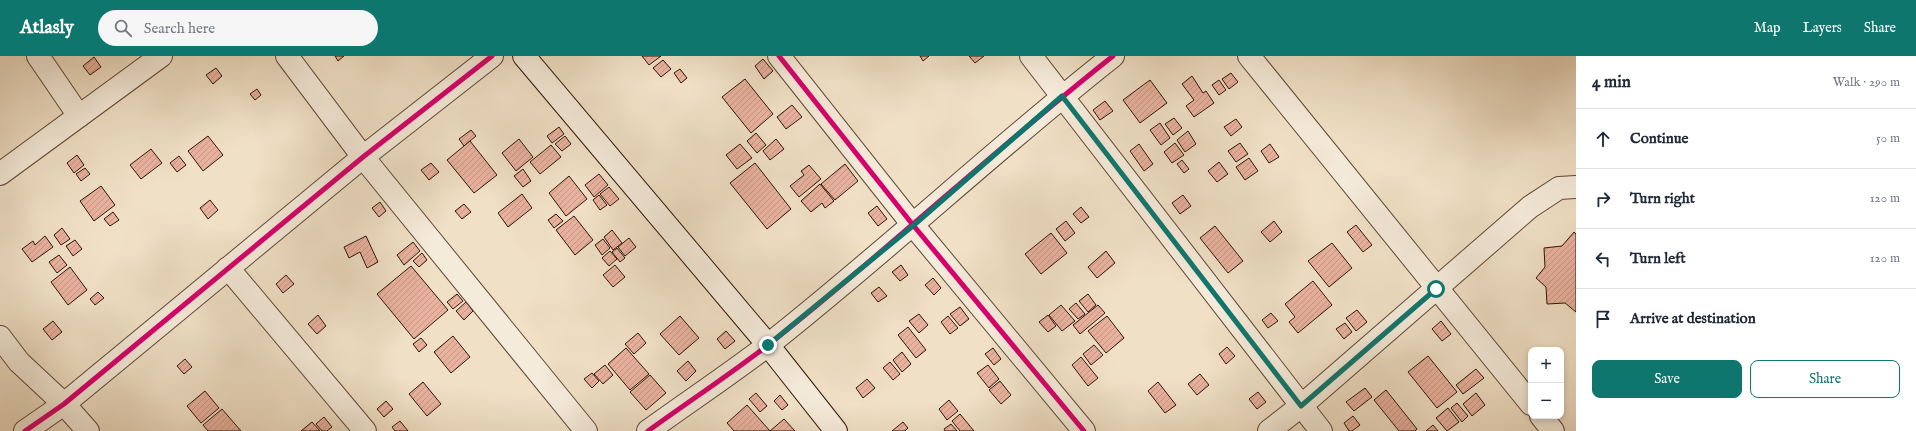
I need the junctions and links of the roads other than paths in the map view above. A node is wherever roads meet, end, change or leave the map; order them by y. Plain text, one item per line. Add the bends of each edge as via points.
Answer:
1 (38, 56) edge
2 (161, 56) edge
3 (287, 56) edge
4 (492, 56) edge
5 (524, 56) edge
6 (779, 56) edge
7 (1031, 56) edge
8 (1113, 56) edge
9 (1249, 56) edge
10 (1062, 96) junction
11 (79, 116) junction
12 (363, 157) junction
13 (0, 174) edge
14 (1576, 187) edge
15 (914, 225) junction
16 (228, 268) junction
17 (1436, 289) junction
18 (0, 338) edge
19 (768, 345) junction
20 (1528, 400) edge
21 (64, 404) junction
22 (1301, 406) junction
23 (1543, 419) edge
24 (25, 431) edge
25 (88, 431) edge
26 (366, 431) edge
27 (586, 431) edge
28 (648, 431) edge
29 (836, 431) edge
30 (1084, 431) edge
31 (1269, 431) edge
32 (1321, 431) edge
33 (1553, 431) edge

1 - 11 street
2 - 11 street
3 - 12 street
4 - 12 street
5 - 19 street
6 - 15 street
7 - 10 street
8 - 10 street
9 - 17 street
10 - 15 street
10 - 22 street
11 - 13 street
12 - 16 street
12 - 27 street
14 - 17 street via 1559,188 1530,207
15 - 19 street
15 - 30 street
16 - 21 street
16 - 26 street
17 - 20 street
17 - 22 street
18 - 21 street via 19,362
19 - 28 street
19 - 29 street
21 - 24 street
21 - 25 street
22 - 31 street
22 - 32 street
23 - 33 street

